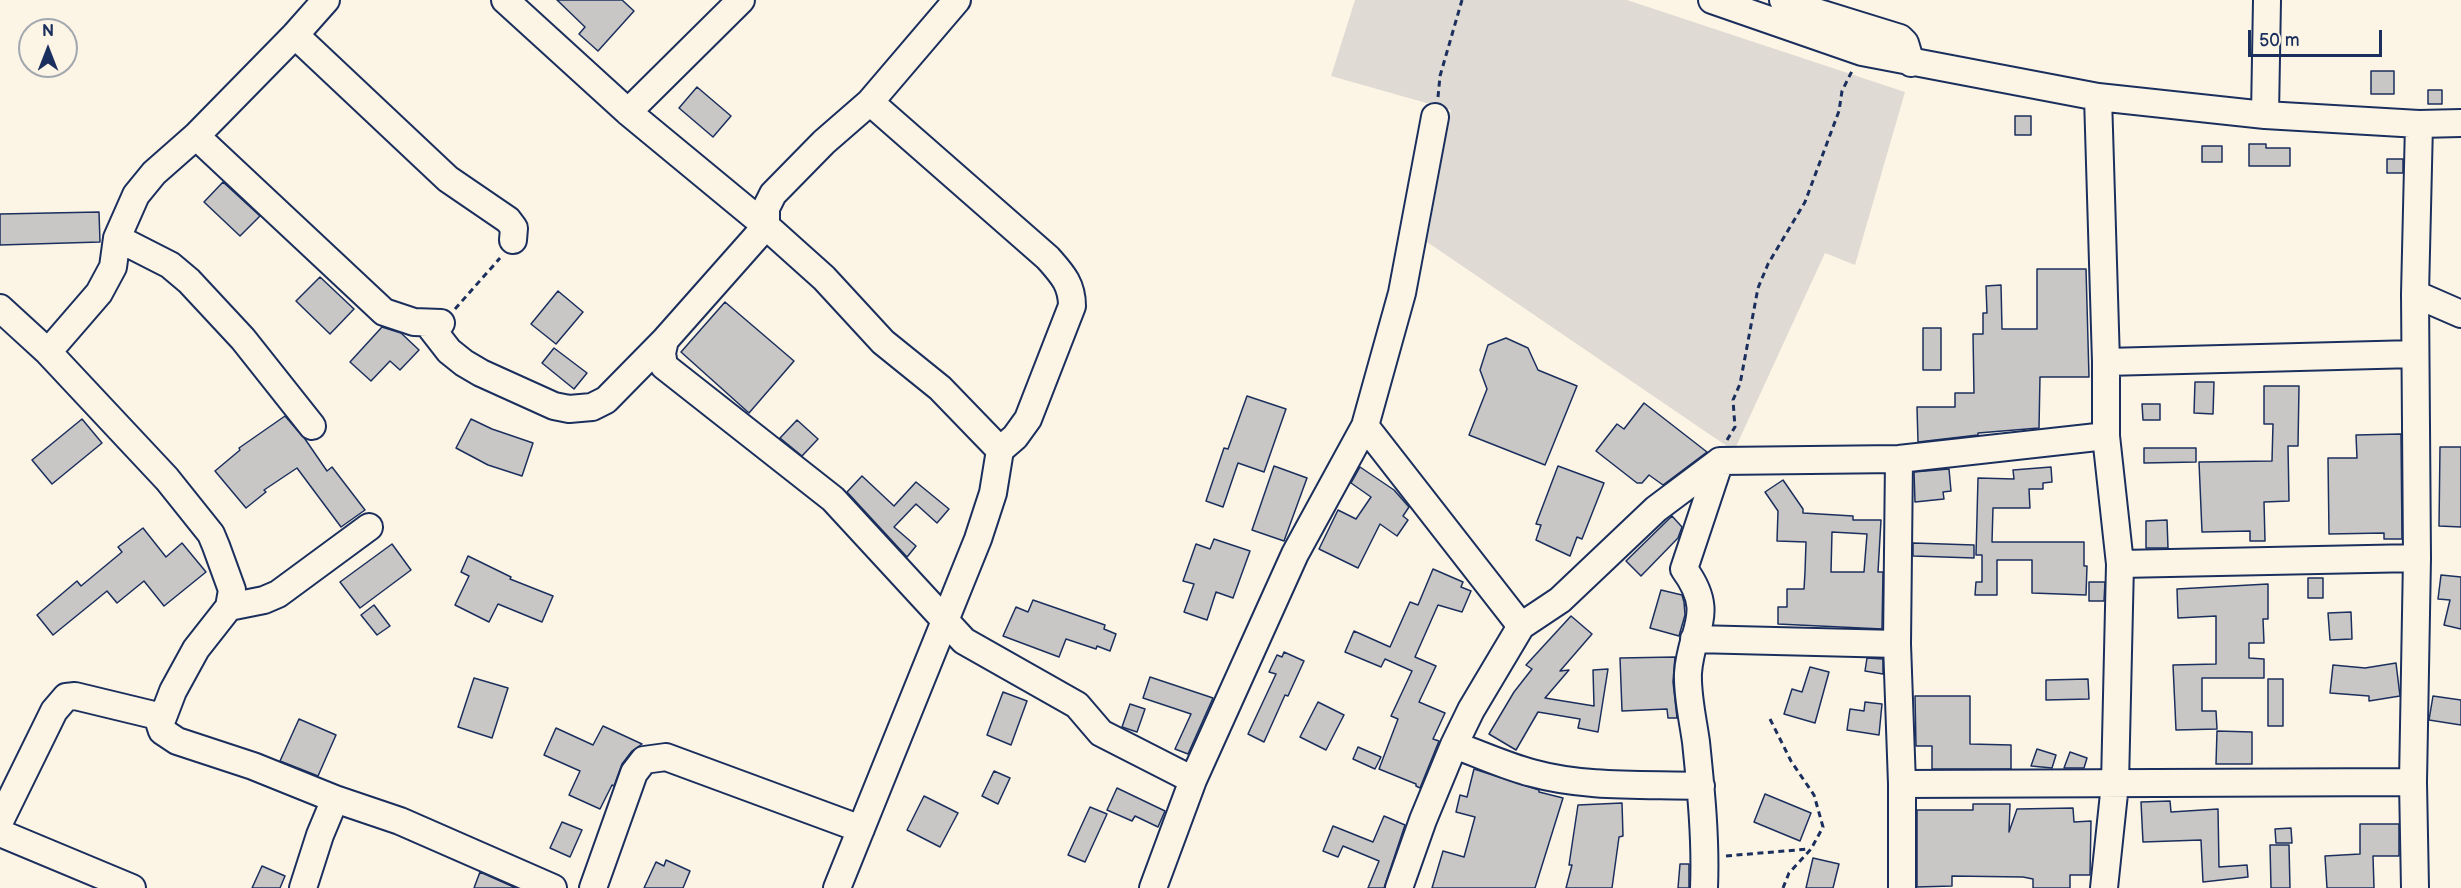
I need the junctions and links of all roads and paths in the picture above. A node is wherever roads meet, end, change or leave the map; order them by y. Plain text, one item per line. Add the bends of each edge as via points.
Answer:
1 (326, 0) edge
2 (505, 0) edge
3 (741, 0) edge
4 (957, 0) edge
5 (1462, 0) edge
6 (1712, 0) edge
7 (1783, 0) edge
8 (2267, 0) edge
9 (295, 35) junction
10 (1862, 52) junction
11 (1911, 63) junction
12 (2098, 97) junction
13 (870, 102) junction
14 (628, 112) junction
15 (2265, 115) junction
16 (1435, 117) joint
17 (2461, 123) edge
18 (2419, 124) junction
19 (196, 136) junction
20 (766, 226) junction
21 (117, 238) junction
22 (513, 240) joint
23 (2415, 294) junction
24 (0, 308) edge
25 (2461, 314) edge
26 (435, 323) junction
27 (665, 340) junction
28 (48, 352) junction
29 (2415, 354) junction
30 (2106, 362) junction
31 (312, 426) dead end
32 (1365, 426) junction
33 (2106, 436) junction
34 (1000, 450) junction
35 (1899, 459) junction
36 (1720, 461) junction
37 (369, 527) dead end
38 (2418, 558) junction
39 (2120, 564) junction
40 (229, 607) junction
41 (946, 621) junction
42 (1521, 626) junction
43 (1694, 639) junction
44 (1897, 644) junction
45 (162, 717) junction
46 (1770, 719) dead end
47 (1454, 745) junction
48 (1193, 780) junction
49 (2413, 782) junction
50 (1902, 784) junction
51 (2115, 784) junction
52 (1701, 786) junction
53 (335, 800) junction
54 (0, 821) edge
55 (861, 829) junction
56 (0, 833) edge
57 (1811, 849) junction
58 (1705, 858) junction
59 (132, 888) edge
60 (303, 888) edge
61 (553, 888) edge
62 (592, 888) edge
63 (837, 888) edge
64 (1153, 888) edge
65 (1399, 888) edge
66 (1704, 888) edge
67 (1783, 888) edge
68 (1902, 888) edge
69 (2104, 888) edge
70 (2415, 888) edge

1 - 9 street
2 - 14 street
3 - 14 street
4 - 13 street
5 - 16 path via 1440,76
6 - 10 street
7 - 11 street via 1900,38
8 - 15 street
9 - 19 street
9 - 22 street via 448,179 508,220 514,228
10 - 11 street
10 - 36 path via 1842,92 1839,111 1805,202 1758,288 1740,384 1733,400 1735,427 1722,448
11 - 12 street
12 - 15 street
12 - 30 street
13 - 20 street via 773,194 766,208
13 - 34 street via 1048,258 1068,281 1072,306 1028,419
14 - 20 street
15 - 18 street
16 - 32 street via 1402,293
17 - 18 street
18 - 23 street
19 - 21 street via 154,173 136,195
19 - 26 street via 384,312 401,319
20 - 27 street
20 - 34 street
21 - 28 street via 113,267 99,292
21 - 31 street via 170,265 189,281 243,339
22 - 26 path via 478,285
23 - 25 street
23 - 29 street
24 - 28 street
26 - 27 street via 449,351 464,363 568,409 592,407 606,400
27 - 41 street via 664,366 833,499
28 - 40 street via 167,479 211,534 232,590
29 - 30 street
29 - 38 street
30 - 33 street
32 - 42 street
32 - 48 street via 1295,554
33 - 35 street
33 - 39 street
34 - 41 street via 993,493
35 - 36 street
35 - 44 street
36 - 42 street via 1656,509 1560,600
36 - 43 street via 1684,569 1698,593 1701,612
37 - 40 street via 278,594
38 - 39 street
38 - 49 street
39 - 51 street
40 - 45 street via 196,649
41 - 48 street via 964,641 1077,705 1101,733
41 - 55 street
42 - 47 street
43 - 44 street
43 - 52 street via 1688,675
44 - 50 street
45 - 53 street via 162,731 177,741 253,766
45 - 54 street via 66,697 54,711
46 - 57 path via 1814,795 1823,827
47 - 52 street via 1532,773 1560,778
47 - 65 street
48 - 64 street
49 - 51 street
49 - 70 street
50 - 51 street
50 - 68 street
51 - 69 street
52 - 58 street
53 - 60 street
53 - 61 street via 400,821
55 - 62 street via 666,757 644,760 634,773
55 - 63 street
56 - 59 street
57 - 58 path
57 - 67 path via 1790,873
58 - 66 street

